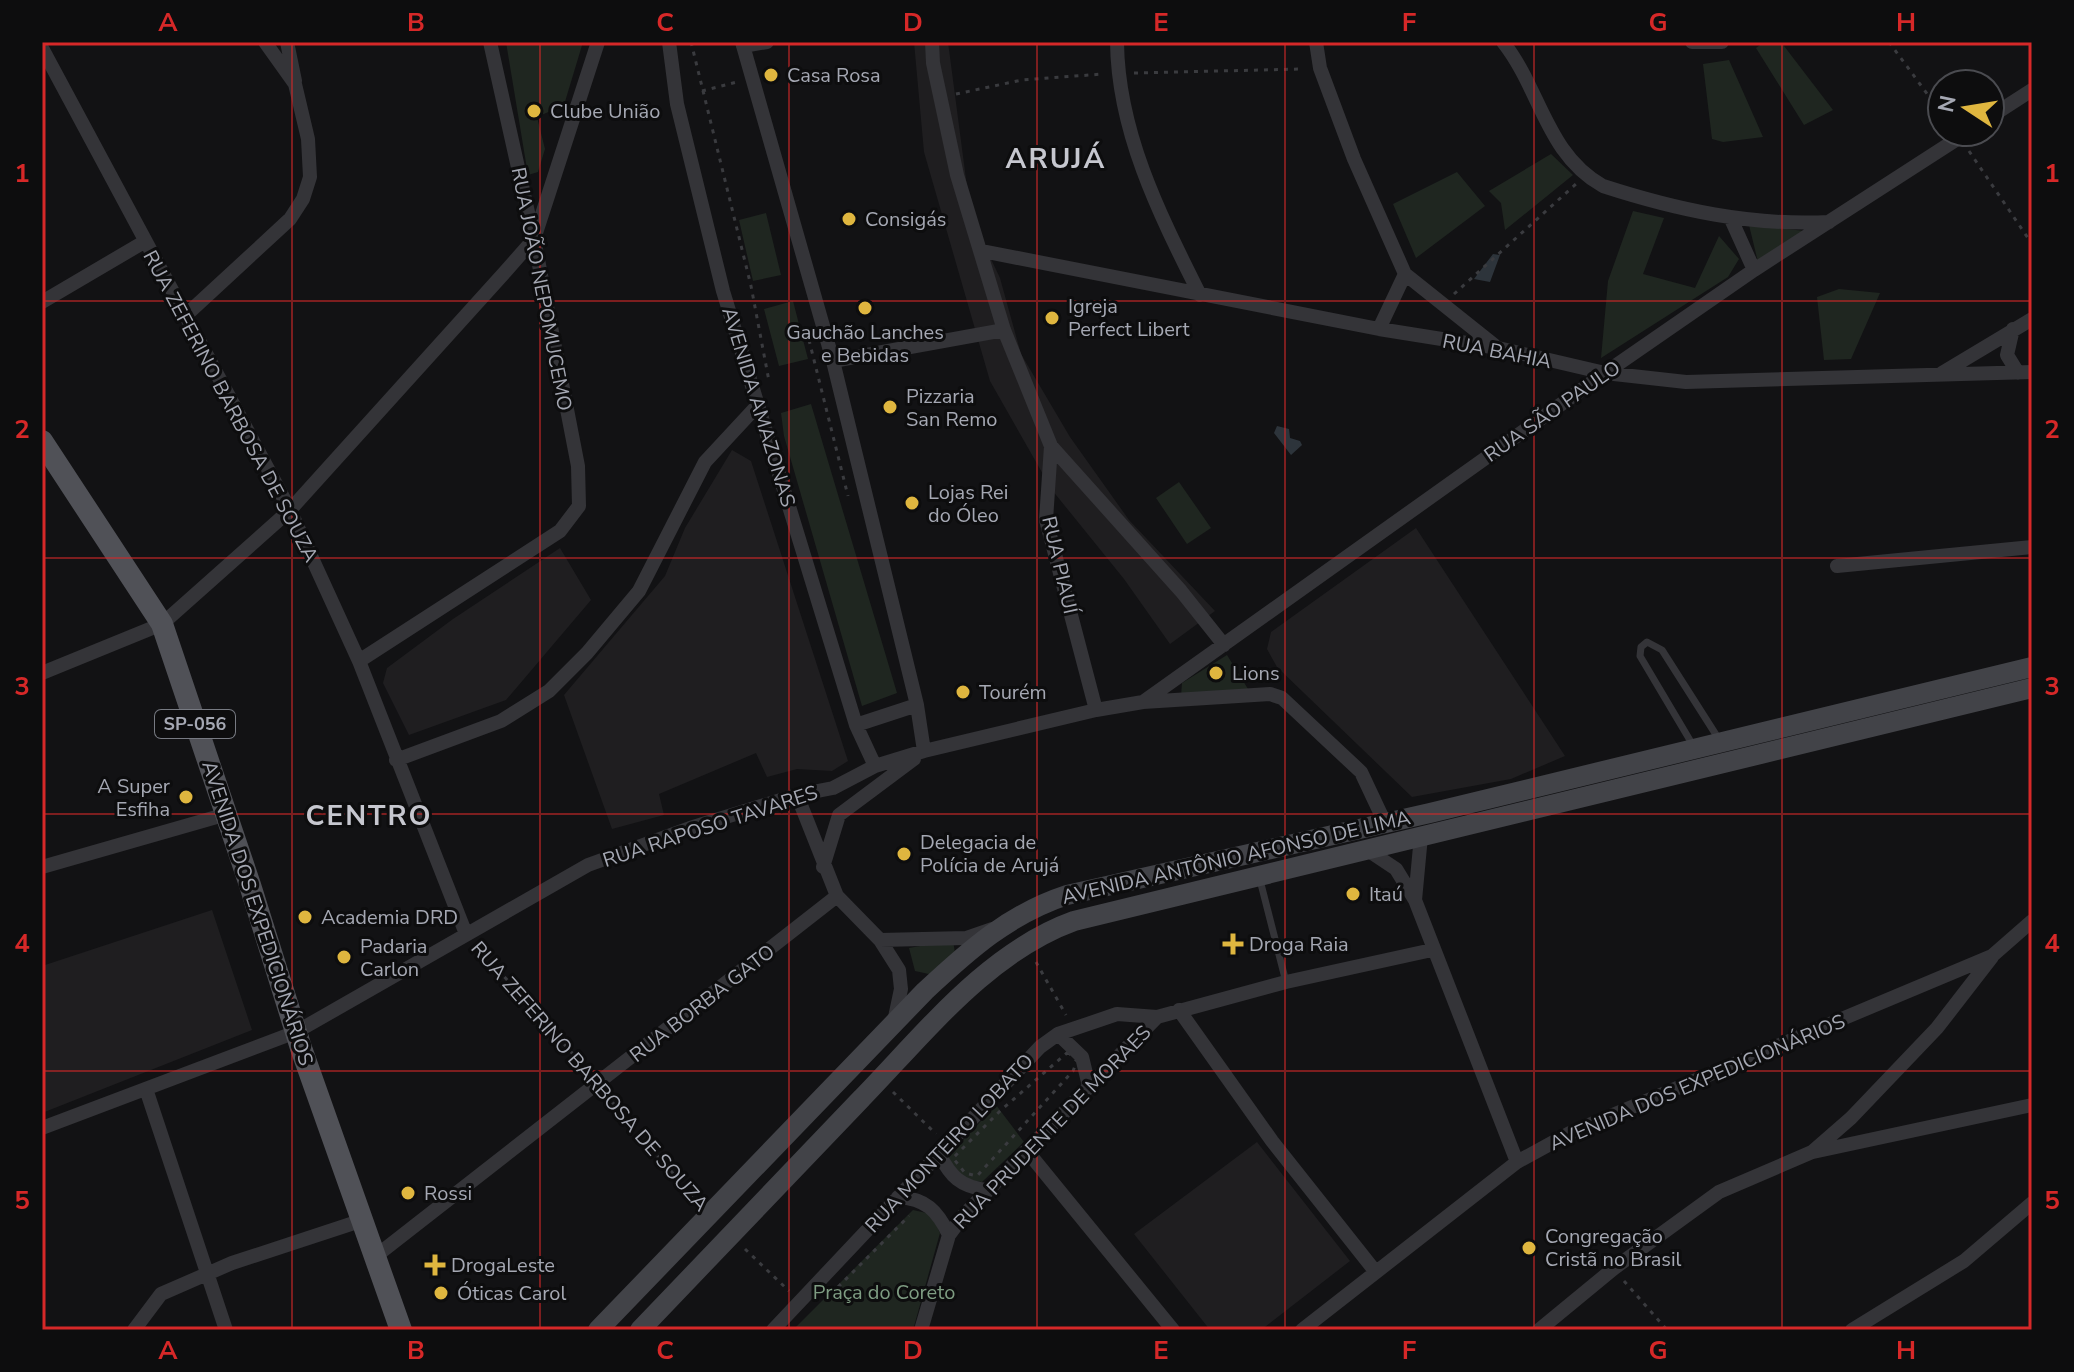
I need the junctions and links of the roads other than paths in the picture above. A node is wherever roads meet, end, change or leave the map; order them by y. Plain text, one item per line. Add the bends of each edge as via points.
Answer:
1 (265, 42) edge
2 (287, 42) edge
3 (490, 42) edge
4 (598, 42) edge
5 (669, 42) edge
6 (767, 42) edge
7 (932, 42) edge
8 (1117, 42) edge
9 (1316, 42) edge
10 (1503, 42) edge
11 (1520, 42) edge
12 (1692, 42) edge
13 (1722, 42) edge
14 (742, 44) edge
15 (42, 48) edge
16 (1516, 58) junction
17 (295, 84) junction
18 (2032, 90) edge
19 (2006, 107) edge
20 (1944, 148) edge
21 (1731, 219) junction
22 (1830, 222) junction
23 (534, 239) junction
24 (144, 242) junction
25 (982, 251) junction
26 (1754, 270) junction
27 (1405, 274) junction
28 (1200, 295) junction
29 (42, 302) edge
30 (185, 316) junction
31 (2032, 319) edge
32 (1379, 329) junction
33 (2013, 329) junction
34 (1004, 330) junction
35 (1498, 348) junction
36 (833, 361) junction
37 (2025, 372) edge
38 (1605, 373) junction
39 (1942, 373) junction
40 (757, 406) junction
41 (1051, 446) junction
42 (44, 450) edge
43 (290, 510) junction
44 (2032, 547) edge
45 (1837, 566) dead end
46 (162, 624) junction
47 (1224, 645) junction
48 (359, 661) junction
49 (2032, 667) edge
50 (42, 673) edge
51 (2032, 688) edge
52 (1143, 702) junction
53 (917, 705) junction
54 (1096, 710) junction
55 (856, 725) junction
56 (1722, 743) junction
57 (1695, 749) junction
58 (924, 751) junction
59 (396, 760) junction
60 (875, 766) junction
61 (833, 788) junction
62 (797, 795) junction
63 (1478, 812) junction
64 (227, 814) junction
65 (839, 815) junction
66 (1385, 823) junction
67 (1421, 836) junction
68 (1324, 837) junction
69 (1366, 849) junction
70 (1329, 858) junction
71 (43, 864) edge
72 (823, 867) junction
73 (1259, 876) junction
74 (1067, 895) junction
75 (837, 896) junction
76 (1415, 900) junction
77 (1074, 921) junction
78 (2032, 921) edge
79 (997, 928) junction
80 (466, 934) junction
81 (880, 940) junction
82 (1432, 950) junction
83 (1992, 956) junction
84 (1286, 982) junction
85 (1179, 1010) junction
86 (1157, 1017) junction
87 (894, 1025) junction
88 (296, 1032) junction
89 (1058, 1034) junction
90 (913, 1046) junction
91 (1089, 1086) junction
92 (146, 1089) junction
93 (2032, 1105) edge
94 (42, 1128) edge
95 (943, 1150) junction
96 (1027, 1151) junction
97 (1812, 1152) junction
98 (1517, 1162) junction
99 (986, 1190) junction
100 (898, 1197) junction
101 (2032, 1203) edge
102 (363, 1220) junction
103 (949, 1235) junction
104 (376, 1256) junction
105 (1375, 1271) junction
106 (206, 1274) junction
107 (1320, 1317) junction
108 (403, 1326) edge
109 (778, 1327) edge
110 (925, 1328) edge
111 (134, 1330) edge
112 (226, 1330) edge
113 (598, 1330) edge
114 (640, 1330) edge
115 (1173, 1330) edge
116 (1302, 1330) edge
117 (1331, 1330) edge
118 (1539, 1330) edge
119 (1852, 1330) edge

1 - 17 street
2 - 17 street
3 - 23 street, RUA JOÃO NEPOMUCEMO
4 - 23 street
5 - 40 street, AVENIDA AMAZONAS via 677,104
6 - 14 street
7 - 25 street, RUA PIAUÍ via 957,175
8 - 28 street via 1117,73 1133,140 1156,207
9 - 27 street via 1320,68 1354,159
10 - 16 street
11 - 16 street
12 - 13 street
14 - 36 street
15 - 24 street, RUA ZEFERINO BARBOSA DE SOUZA
16 - 21 street via 1557,146 1585,176 1630,195
17 - 30 street via 308,139 310,177 303,199 290,219
18 - 19 street
20 - 22 street, RUA SÃO PAULO
21 - 22 street
21 - 26 street
22 - 26 street, RUA SÃO PAULO
23 - 43 street
23 - 48 street, RUA JOÃO NEPOMUCEMO via 581,493 574,516 560,531
24 - 29 street
24 - 30 street, RUA ZEFERINO BARBOSA DE SOUZA
25 - 28 street, RUA BAHIA
25 - 34 street, RUA PIAUÍ
26 - 38 street, RUA SÃO PAULO
27 - 32 street
27 - 35 street
28 - 32 street, RUA BAHIA
30 - 43 street, RUA ZEFERINO BARBOSA DE SOUZA
31 - 33 street
32 - 35 street, RUA BAHIA
33 - 37 street via 2007,355
33 - 39 street
34 - 36 street
34 - 41 street, RUA PIAUÍ
35 - 38 street, RUA BAHIA
36 - 53 street
37 - 39 street, RUA BAHIA
38 - 39 street, RUA BAHIA via 1686,382
38 - 47 street, RUA SÃO PAULO
40 - 55 street, AVENIDA AMAZONAS
40 - 59 street via 705,462 639,591 549,691 501,721
41 - 47 street
41 - 54 street, RUA PIAUÍ via 1046,520
42 - 46 main road, AVENIDA DOS EXPEDICIONÁRIOS / SP-056
43 - 46 street
43 - 48 street, RUA ZEFERINO BARBOSA DE SOUZA
44 - 45 street
46 - 50 street
46 - 64 main road, AVENIDA DOS EXPEDICIONÁRIOS / SP-056
47 - 52 street, RUA SÃO PAULO
48 - 59 street, RUA ZEFERINO BARBOSA DE SOUZA
49 - 56 main road, AVENIDA ANTÔNIO AFONSO DE LIMA
51 - 63 main road, AVENIDA ANTÔNIO AFONSO DE LIMA
52 - 54 street, RUA RAPOSO TAVARES
52 - 66 street, RUA RAPOSO TAVARES via 1270,694 1282,698 1361,772
53 - 55 street
53 - 58 street
54 - 58 street, RUA RAPOSO TAVARES
55 - 60 street, AVENIDA AMAZONAS
56 - 57 main road, AVENIDA ANTÔNIO AFONSO DE LIMA
56 - 57 lane via 1662,650 1647,642 1640,656
57 - 63 main road, AVENIDA ANTÔNIO AFONSO DE LIMA
58 - 60 street, RUA RAPOSO TAVARES
58 - 65 street
59 - 80 street, RUA ZEFERINO BARBOSA DE SOUZA
60 - 61 street, RUA RAPOSO TAVARES
61 - 62 street, RUA RAPOSO TAVARES
61 - 65 street
62 - 72 street
62 - 80 street, RUA RAPOSO TAVARES via 588,865
63 - 66 main road, AVENIDA ANTÔNIO AFONSO DE LIMA
63 - 67 main road, AVENIDA ANTÔNIO AFONSO DE LIMA
64 - 71 street
64 - 88 main road, AVENIDA DOS EXPEDICIONÁRIOS / SP-056
65 - 72 street
66 - 68 main road, AVENIDA ANTÔNIO AFONSO DE LIMA
67 - 69 main road, AVENIDA ANTÔNIO AFONSO DE LIMA
67 - 76 street
68 - 70 main road
68 - 74 main road, AVENIDA ANTÔNIO AFONSO DE LIMA
69 - 70 main road, AVENIDA ANTÔNIO AFONSO DE LIMA
69 - 76 street via 1392,864
70 - 73 main road, AVENIDA ANTÔNIO AFONSO DE LIMA
72 - 75 street
73 - 77 main road, AVENIDA ANTÔNIO AFONSO DE LIMA
73 - 84 lane
74 - 77 main road
74 - 79 main road, AVENIDA ANTÔNIO AFONSO DE LIMA
75 - 81 street
75 - 104 street, RUA BORBA GATO
76 - 82 street
77 - 90 main road, AVENIDA ANTÔNIO AFONSO DE LIMA via 1005,958
78 - 83 street, AVENIDA DOS EXPEDICIONÁRIOS
79 - 81 street via 966,938
79 - 87 main road, AVENIDA ANTÔNIO AFONSO DE LIMA
80 - 88 street, RUA RAPOSO TAVARES
81 - 87 street via 899,970
82 - 84 street
82 - 98 street
83 - 97 street via 1937,1028
83 - 98 street, AVENIDA DOS EXPEDICIONÁRIOS via 1570,1133
84 - 85 street
85 - 86 street
85 - 105 street via 1272,1141
86 - 89 street, RUA MONTEIRO LOBATO via 1117,1014
86 - 91 street, RUA PRUDENTE DE MORAES
87 - 90 main road
87 - 113 main road, AVENIDA ANTÔNIO AFONSO DE LIMA
88 - 92 street, RUA RAPOSO TAVARES
88 - 102 main road, AVENIDA DOS EXPEDICIONÁRIOS / SP-056
89 - 91 street via 1082,1057
89 - 95 street, RUA MONTEIRO LOBATO
90 - 114 main road, AVENIDA ANTÔNIO AFONSO DE LIMA
91 - 96 street, RUA PRUDENTE DE MORAES
92 - 94 street, RUA RAPOSO TAVARES
92 - 106 street
93 - 97 street
95 - 99 street via 951,1175 961,1185
95 - 100 street, RUA MONTEIRO LOBATO
96 - 99 street, RUA PRUDENTE DE MORAES
96 - 115 street
97 - 118 street via 1719,1192
98 - 105 street, AVENIDA DOS EXPEDICIONÁRIOS
99 - 103 street, RUA PRUDENTE DE MORAES
100 - 103 street via 926,1203
100 - 109 street, RUA MONTEIRO LOBATO
101 - 119 street via 1964,1261
102 - 104 main road, AVENIDA DOS EXPEDICIONÁRIOS / SP-056
102 - 106 street
103 - 110 street, RUA PRUDENTE DE MORAES
104 - 108 main road, AVENIDA DOS EXPEDICIONÁRIOS / SP-056
105 - 107 street, AVENIDA DOS EXPEDICIONÁRIOS
106 - 111 street via 161,1294
106 - 112 street
107 - 116 street, AVENIDA DOS EXPEDICIONÁRIOS
107 - 117 street

